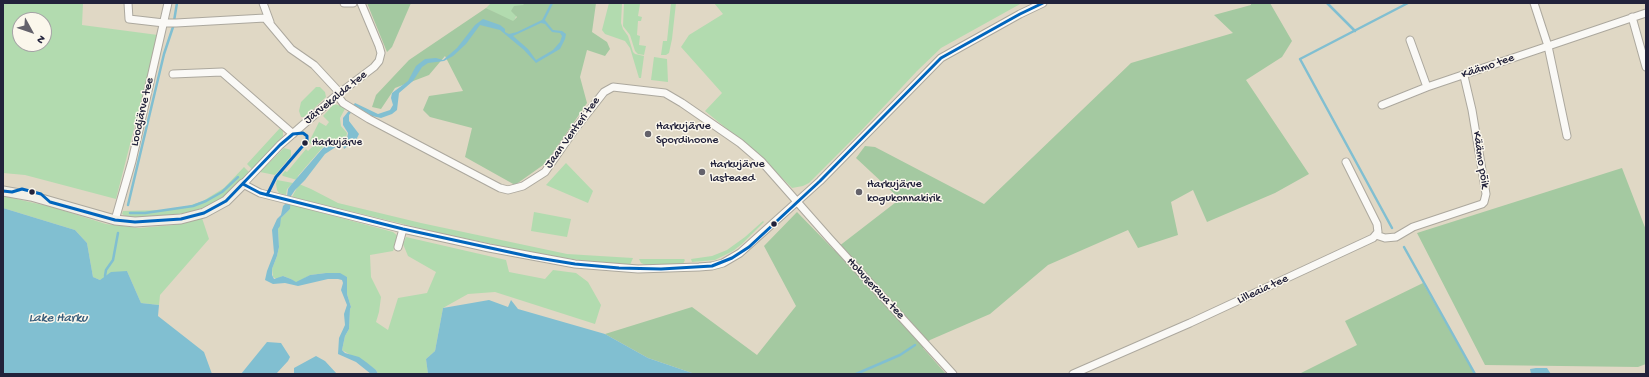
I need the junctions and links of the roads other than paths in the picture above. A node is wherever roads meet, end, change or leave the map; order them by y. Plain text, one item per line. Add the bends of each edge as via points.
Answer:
1 (128, 3) edge
2 (168, 3) edge
3 (263, 3) edge
4 (344, 3) edge
5 (353, 3) edge
6 (361, 3) edge
7 (1043, 3) edge
8 (1534, 3) edge
9 (1646, 13) edge
10 (1632, 17) junction
11 (270, 22) junction
12 (166, 23) junction
13 (1410, 40) dead end
14 (1548, 46) junction
15 (1646, 67) edge
16 (173, 74) dead end
17 (1464, 76) junction
18 (1428, 86) junction
19 (338, 94) junction
20 (1382, 105) dead end
21 (293, 134) junction
22 (1567, 136) dead end
23 (1346, 162) dead end
24 (243, 184) junction
25 (3, 191) edge
26 (798, 202) junction
27 (115, 220) junction
28 (404, 229) junction
29 (1376, 235) junction
30 (398, 247) dead end
31 (953, 374) edge
32 (1073, 374) edge

1 - 12 street via 129,19
2 - 12 street, Loodjärve tee
3 - 11 street, Jaan Venteri tee
4 - 5 street
6 - 19 street, Järvekalda tee via 381,53 379,61
7 - 26 street via 941,58
8 - 14 street
9 - 10 street, Käämo tee
10 - 14 street, Käämo tee
10 - 15 street
11 - 12 street via 265,18
11 - 19 street, Jaan Venteri tee via 290,49 314,65
12 - 27 street, Loodjärve tee
13 - 18 street
14 - 17 street, Käämo tee
14 - 22 street
16 - 21 street via 222,72
17 - 18 street, Käämo tee
17 - 29 street, Käämo põik via 1486,194 1484,202 1413,227 1390,239
18 - 20 street, Käämo tee
19 - 21 street, Järvekalda tee
19 - 26 street, Jaan Venteri tee via 343,103 352,109 508,190 523,186 545,172 601,95 613,88 665,93 750,152
21 - 24 street, Järvekalda tee
23 - 29 street via 1377,224
24 - 27 street, Järvekalda tee via 226,201 204,213 156,222
24 - 28 street via 260,193
25 - 27 street, Järvekalda tee via 32,196
26 - 28 street via 740,253 722,263 699,268 638,269 575,264
26 - 31 street, Hobuseraua tee
28 - 30 street
29 - 32 street, Lilleaia tee via 1340,255

